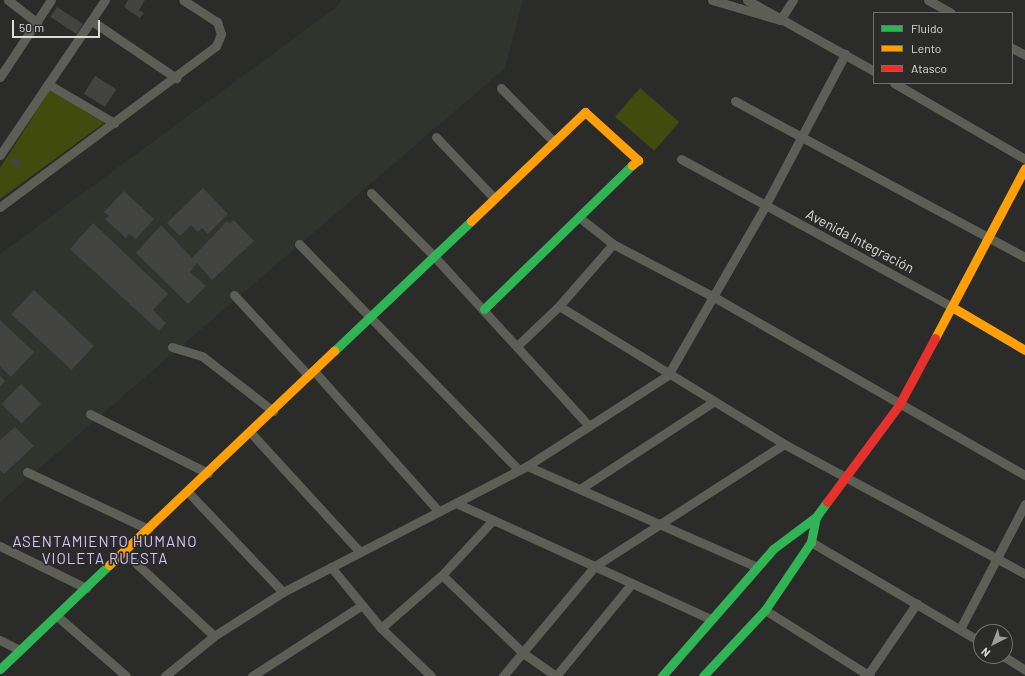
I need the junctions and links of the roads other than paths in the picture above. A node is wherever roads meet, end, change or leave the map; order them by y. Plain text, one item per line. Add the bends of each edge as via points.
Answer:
1 (8, 0) edge
2 (51, 0) edge
3 (105, 0) edge
4 (184, 0) edge
5 (712, 0) edge
6 (747, 0) edge
7 (793, 0) edge
8 (928, 0) edge
9 (949, 12) edge
10 (780, 20) junction
11 (92, 21) junction
12 (37, 23) junction
13 (1013, 49) edge
14 (844, 54) junction
15 (1025, 55) edge
16 (873, 70) edge
17 (0, 77) edge
18 (176, 78) junction
19 (48, 84) junction
20 (896, 84) edge
21 (502, 88) dead end
22 (735, 101) dead end
23 (114, 123) junction
24 (436, 137) dead end
25 (802, 138) junction
26 (554, 142) junction
27 (0, 155) edge
28 (681, 159) dead end
29 (1025, 159) edge
30 (1025, 168) edge
31 (372, 193) dead end
32 (493, 197) junction
33 (0, 206) edge
34 (765, 206) junction
35 (580, 218) junction
36 (987, 238) junction
37 (299, 244) dead end
38 (613, 244) junction
39 (432, 254) junction
40 (1025, 257) edge
41 (234, 295) dead end
42 (714, 297) junction
43 (559, 306) junction
44 (952, 307) junction
45 (484, 309) junction
46 (372, 316) junction
47 (517, 346) junction
48 (172, 347) dead end
49 (1025, 350) edge
50 (311, 374) junction
51 (668, 375) junction
52 (713, 402) junction
53 (899, 405) junction
54 (273, 411) junction
55 (90, 414) dead end
56 (589, 426) junction
57 (250, 433) junction
58 (784, 444) junction
59 (523, 468) junction
60 (26, 472) dead end
61 (208, 473) junction
62 (1025, 475) edge
63 (846, 478) junction
64 (580, 488) junction
65 (188, 492) junction
66 (456, 502) junction
67 (1025, 504) edge
68 (439, 512) junction
69 (816, 517) junction
70 (493, 520) junction
71 (660, 523) junction
72 (148, 530) junction
73 (810, 542) junction
74 (0, 546) edge
75 (124, 552) junction
76 (360, 552) junction
77 (996, 559) junction
78 (595, 566) junction
79 (331, 567) junction
80 (757, 567) junction
81 (1025, 574) edge
82 (442, 575) junction
83 (632, 584) junction
84 (86, 588) junction
85 (283, 592) junction
86 (917, 603) junction
87 (362, 605) junction
88 (765, 610) junction
89 (57, 616) junction
90 (711, 619) junction
91 (381, 628) junction
92 (960, 629) junction
93 (214, 636) junction
94 (973, 637) edge
95 (0, 640) edge
96 (20, 650) junction
97 (523, 653) junction
98 (1013, 662) edge
99 (0, 669) edge
100 (1025, 670) edge
101 (126, 676) edge
102 (165, 676) edge
103 (252, 676) edge
104 (431, 676) edge
105 (503, 676) edge
106 (556, 676) edge
107 (662, 676) edge
108 (703, 676) edge
109 (868, 676) edge

1 - 12 street
2 - 12 street
3 - 11 street
4 - 18 street via 217,22 221,34 209,53
5 - 10 street
6 - 10 street
7 - 10 street
8 - 9 street
10 - 14 street
11 - 18 street
11 - 19 street
12 - 17 street
13 - 15 street
14 - 16 street
14 - 25 street
18 - 23 street
19 - 23 street
19 - 27 street
20 - 29 street
21 - 26 street
22 - 25 street
23 - 33 street
24 - 32 street
25 - 34 street
25 - 36 street
26 - 32 street
26 - 35 street via 586,112 638,160
28 - 34 street, Avenida Integración
30 - 36 street
31 - 39 street
32 - 39 street
34 - 42 street
34 - 44 street, Avenida Integración
35 - 38 street
35 - 45 street
36 - 40 street
36 - 44 street
37 - 46 street
38 - 42 street
38 - 43 street
39 - 45 street
39 - 46 street
41 - 50 street
42 - 51 street
42 - 53 street
43 - 47 street
43 - 51 street
44 - 49 street, Avenida Integración
44 - 53 street
45 - 47 street
46 - 50 street
46 - 59 street
47 - 56 street
48 - 54 street via 202,356
50 - 54 street
50 - 68 street
51 - 52 street
51 - 56 street
52 - 58 street
52 - 64 street
53 - 62 street
53 - 63 street
54 - 57 street
55 - 61 street
56 - 59 street
57 - 61 street
57 - 76 street
58 - 63 street
58 - 71 street
59 - 64 street
59 - 66 street
60 - 72 street
61 - 65 street
63 - 69 street
63 - 77 street
64 - 71 street
65 - 72 street
65 - 85 street
66 - 68 street
66 - 70 street
67 - 77 street
68 - 76 street
69 - 73 street
69 - 80 street via 773,549
70 - 78 street
70 - 82 street
71 - 78 street
71 - 80 street
72 - 75 street
73 - 86 street
73 - 88 street
74 - 84 street
75 - 84 street
75 - 93 street
76 - 79 street
77 - 81 street
77 - 92 street
78 - 83 street
78 - 97 street
79 - 85 street
79 - 87 street
80 - 90 street
82 - 91 street
82 - 97 street
83 - 90 street
83 - 106 street
84 - 89 street
85 - 93 street
86 - 92 street
86 - 109 street
87 - 91 street
87 - 103 street
88 - 108 street
88 - 109 street
89 - 96 street
89 - 101 street
90 - 107 street
91 - 104 street
92 - 94 street
93 - 102 street
95 - 96 street
96 - 99 street
97 - 105 street
97 - 106 street
98 - 100 street

